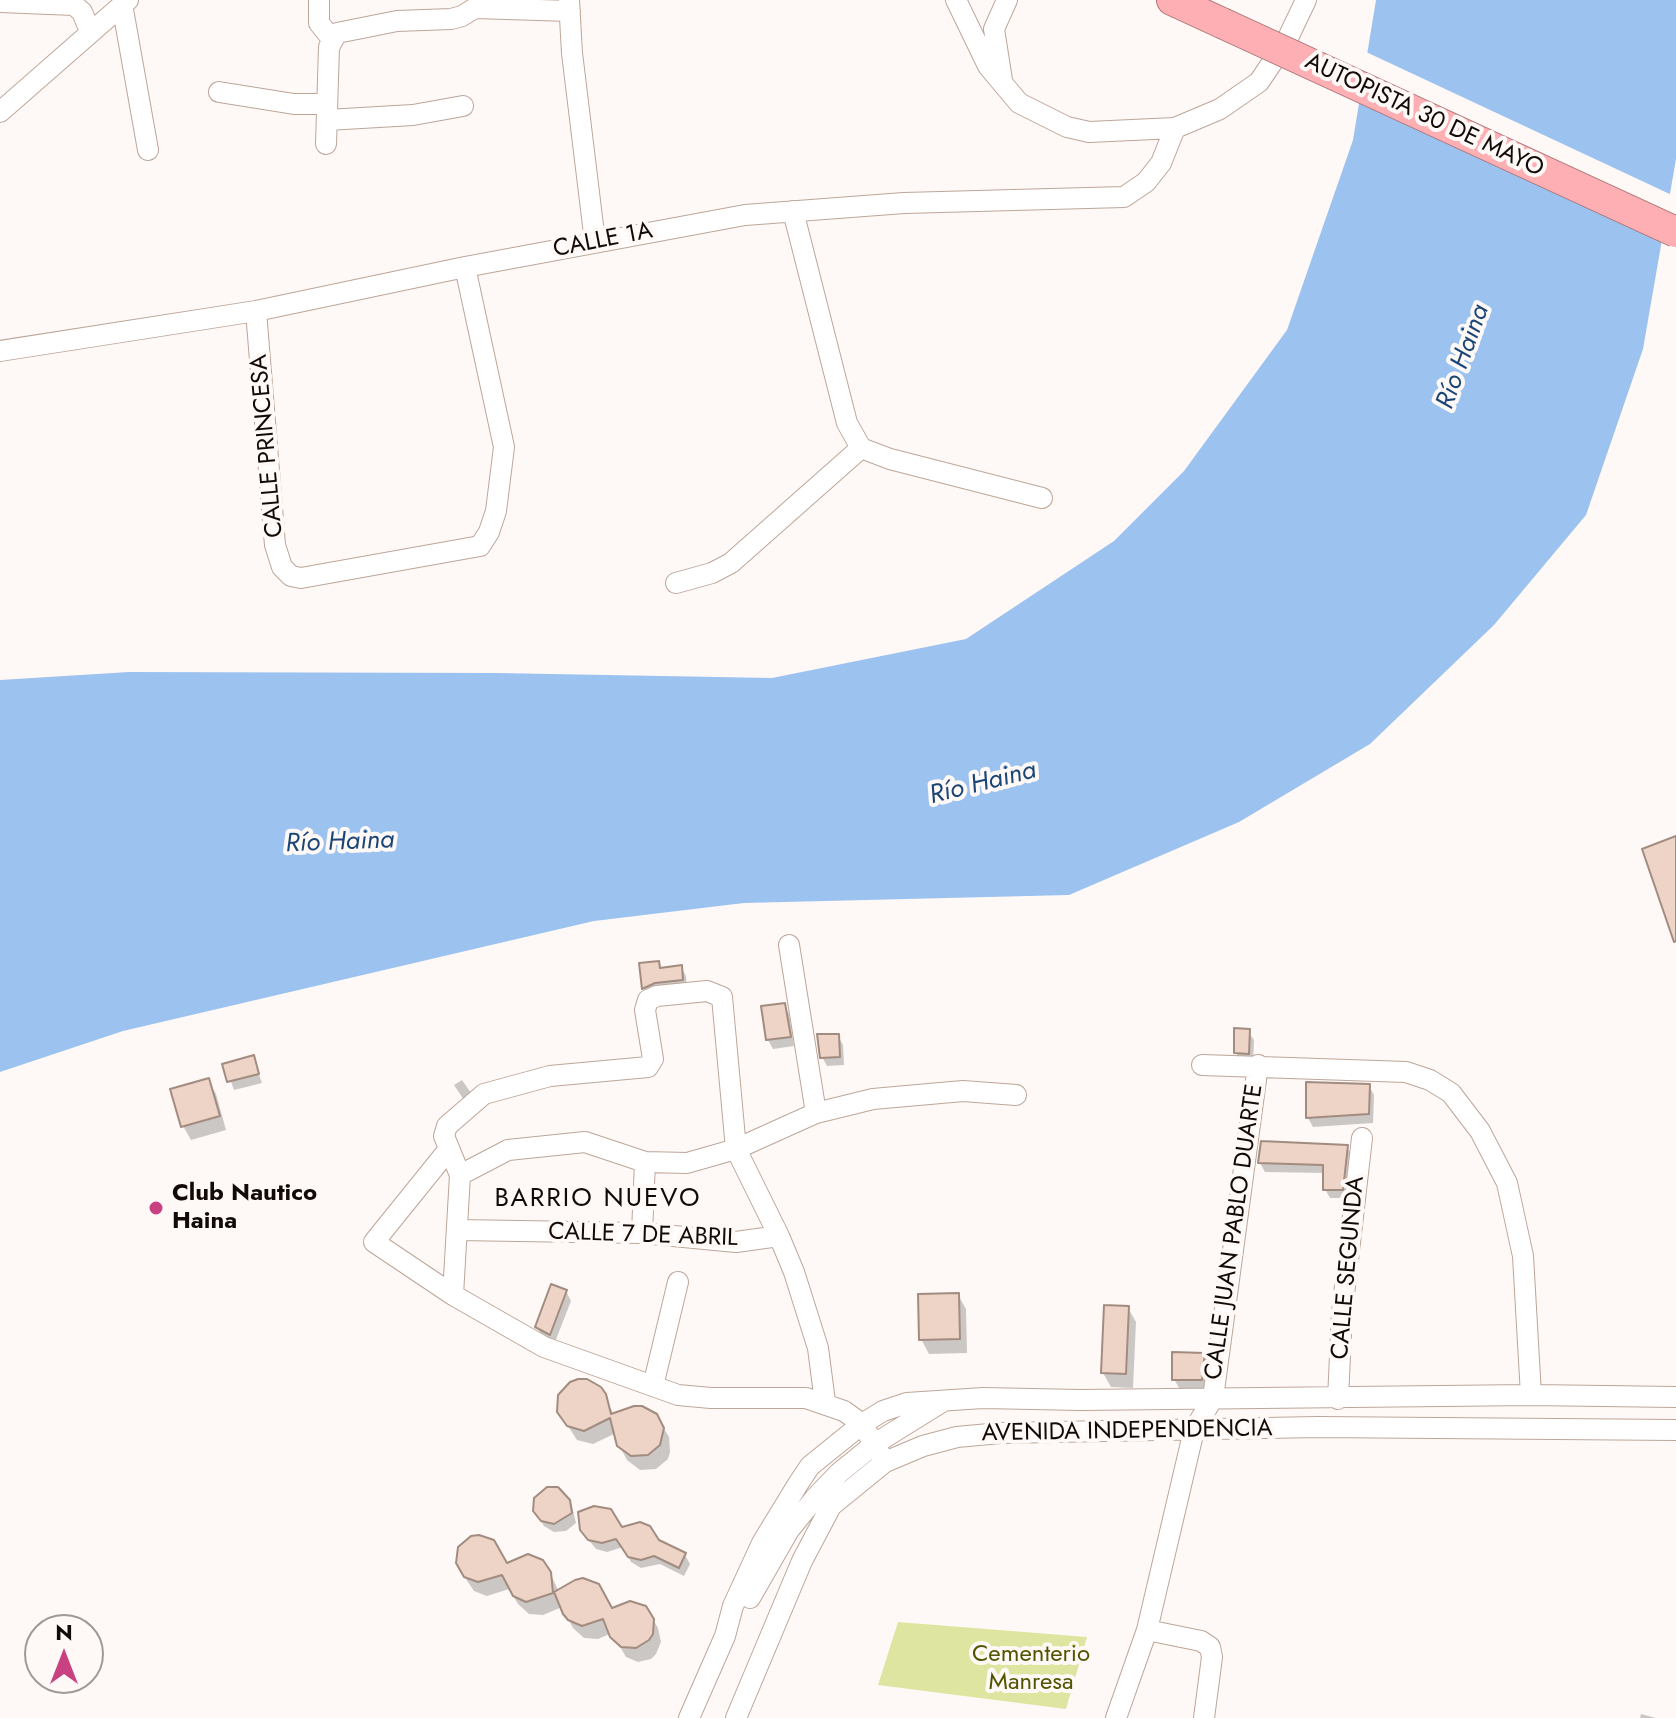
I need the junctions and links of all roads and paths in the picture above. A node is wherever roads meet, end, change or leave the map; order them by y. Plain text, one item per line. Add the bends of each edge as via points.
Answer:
1 (319, 0) edge
2 (956, 0) edge
3 (1007, 0) edge
4 (1172, 0) edge
5 (1306, 0) edge
6 (0, 2) edge
7 (125, 2) edge
8 (569, 6) edge
9 (1225, 10) edge
10 (90, 31) junction
11 (331, 38) junction
12 (1003, 84) junction
13 (219, 92) dead end
14 (463, 106) dead end
15 (0, 112) edge
16 (327, 112) junction
17 (1175, 128) junction
18 (326, 144) dead end
19 (148, 150) dead end
20 (1676, 210) edge
21 (793, 211) junction
22 (1676, 232) edge
23 (595, 242) junction
24 (465, 267) junction
25 (256, 311) junction
26 (0, 351) edge
27 (861, 448) junction
28 (1042, 498) dead end
29 (676, 583) dead end
30 (789, 945) dead end
31 (1202, 1065) dead end
32 (1258, 1065) junction
33 (1016, 1095) dead end
34 (816, 1113) junction
35 (1362, 1138) dead end
36 (449, 1149) junction
37 (736, 1149) junction
38 (645, 1162) junction
39 (460, 1175) junction
40 (458, 1230) junction
41 (642, 1233) junction
42 (779, 1236) junction
43 (678, 1282) dead end
44 (453, 1295) junction
45 (653, 1386) junction
46 (1531, 1395) junction
47 (1676, 1397) edge
48 (1213, 1398) junction
49 (1002, 1399) junction
50 (1338, 1399) junction
51 (946, 1400) junction
52 (825, 1402) junction
53 (862, 1424) junction
54 (1194, 1430) junction
55 (1676, 1430) edge
56 (1000, 1433) junction
57 (881, 1452) junction
58 (1147, 1630) junction
59 (725, 1636) junction
60 (689, 1718) edge
61 (736, 1718) edge
62 (1116, 1718) edge
63 (1204, 1718) edge

1 - 11 street via 319,23
2 - 12 street via 988,66
3 - 12 street via 994,29
4 - 9 highway, AUTOPISTA 30 DE MAYO
5 - 17 street via 1259,82 1220,109
6 - 10 street via 74,5
7 - 10 street
7 - 19 street
8 - 11 street via 475,8 451,19 351,28
8 - 23 street
9 - 20 highway, AUTOPISTA 30 DE MAYO
9 - 22 highway, AUTOPISTA 30 DE MAYO, bridge
10 - 15 street
11 - 16 street
12 - 17 street via 1019,103 1067,127 1089,132
13 - 16 street
14 - 16 street via 413,115
16 - 18 street
17 - 21 street, CALLE 1A via 1161,163 1124,197
21 - 23 street, CALLE 1A
21 - 27 street via 847,423
23 - 24 street, CALLE 1A
24 - 25 street, CALLE 1A
24 - 25 street, CALLE PRINCESA via 504,447 496,511 480,546 301,578 282,567 275,545
25 - 26 street, CALLE 1A
27 - 28 street
27 - 29 street via 731,563
30 - 34 street
31 - 32 street
32 - 46 street via 1406,1072 1451,1093 1480,1131 1507,1183 1523,1256
32 - 48 street, CALLE JUAN PABLO DUARTE
33 - 34 street via 963,1091 873,1099
34 - 37 street
35 - 50 street, CALLE SEGUNDA
36 - 37 street via 444,1130 484,1094 550,1076 648,1067 648,1000 707,991 722,997
36 - 39 street
36 - 44 street via 374,1242
37 - 38 street via 687,1163
37 - 42 street
38 - 39 street via 585,1142 508,1150
38 - 41 street
39 - 40 street
40 - 41 street, CALLE 7 DE ABRIL
40 - 44 street
41 - 42 street, CALLE 7 DE ABRIL via 736,1242
42 - 52 street via 818,1348
43 - 45 street
44 - 45 street via 544,1347
45 - 52 street via 693,1397
46 - 47 street, AVENIDA INDEPENDENCIA
46 - 50 street, AVENIDA INDEPENDENCIA
48 - 49 street, AVENIDA INDEPENDENCIA
48 - 50 street, AVENIDA INDEPENDENCIA
48 - 54 street
49 - 51 street, AVENIDA INDEPENDENCIA
49 - 56 street
51 - 53 street, AVENIDA INDEPENDENCIA via 907,1403
51 - 57 street, AVENIDA INDEPENDENCIA
52 - 53 street
53 - 57 street
53 - 59 street, AVENIDA INDEPENDENCIA via 810,1466 782,1508 733,1606
54 - 55 street, AVENIDA INDEPENDENCIA
54 - 56 street, AVENIDA INDEPENDENCIA
54 - 58 street
56 - 57 street, AVENIDA INDEPENDENCIA
57 - 59 street, AVENIDA INDEPENDENCIA via 839,1473 802,1511
57 - 61 street, AVENIDA INDEPENDENCIA via 816,1529
58 - 62 street
58 - 63 street via 1210,1647
59 - 60 street, AVENIDA INDEPENDENCIA

